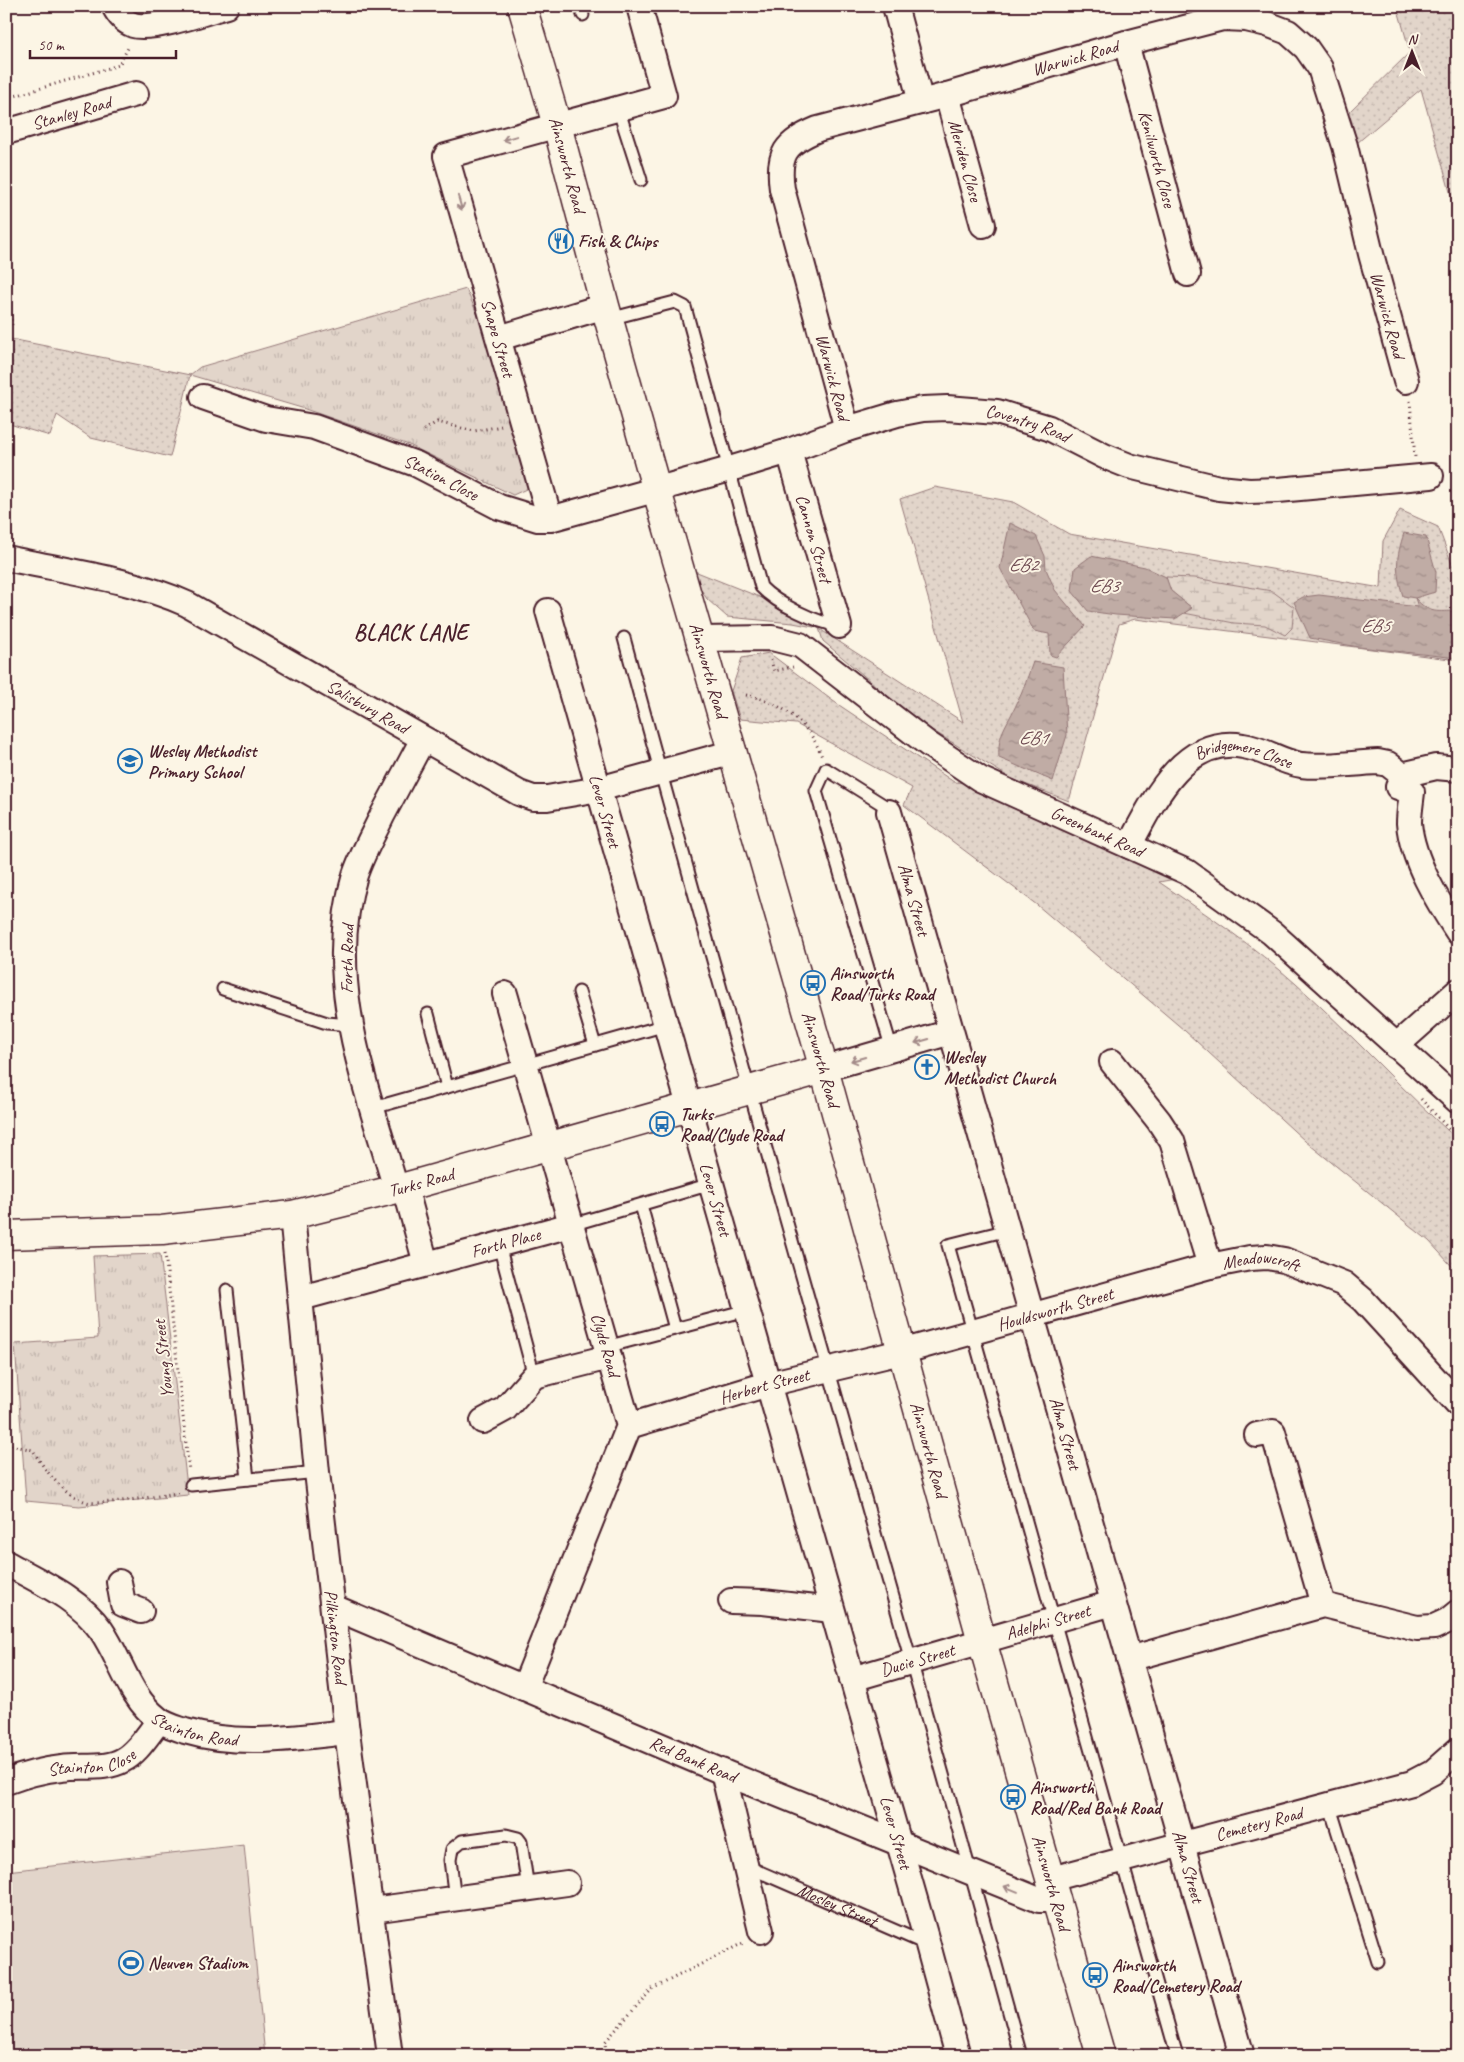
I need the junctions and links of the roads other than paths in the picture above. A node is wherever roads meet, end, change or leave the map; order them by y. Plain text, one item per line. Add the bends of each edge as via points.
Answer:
1 (114, 6) edge
2 (226, 6) edge
3 (522, 6) edge
4 (639, 6) edge
5 (895, 6) edge
6 (1126, 43) junction
7 (136, 94) dead end
8 (946, 96) junction
9 (921, 102) junction
10 (618, 108) junction
11 (557, 125) junction
12 (12, 130) edge
13 (641, 180) dead end
14 (983, 226) dead end
15 (1188, 274) dead end
16 (607, 313) junction
17 (498, 338) junction
18 (1406, 381) road end
19 (203, 397) dead end
20 (847, 428) junction
21 (789, 451) junction
22 (730, 469) junction
23 (1414, 483) road end
24 (656, 491) junction
25 (550, 519) junction
26 (6, 558) edge
27 (548, 611) dead end
28 (839, 626) joint
29 (624, 638) dead end
30 (700, 640) junction
31 (423, 739) junction
32 (734, 752) junction
33 (1458, 769) edge
34 (660, 773) junction
35 (1398, 786) junction
36 (598, 789) junction
37 (889, 812) joint
38 (1129, 846) junction
39 (1458, 932) edge
40 (223, 989) dead end
41 (1458, 990) edge
42 (579, 992) dead end
43 (504, 994) dead end
44 (428, 1014) dead end
45 (350, 1025) junction
46 (666, 1025) junction
47 (951, 1032) junction
48 (595, 1045) junction
49 (1396, 1046) junction
50 (892, 1050) junction
51 (1113, 1060) dead end
52 (525, 1066) junction
53 (824, 1069) junction
54 (447, 1087) junction
55 (749, 1090) junction
56 (1458, 1101) edge
57 (689, 1107) junction
58 (373, 1108) junction
59 (548, 1146) junction
60 (711, 1184) junction
61 (401, 1188) junction
62 (641, 1205) junction
63 (292, 1215) junction
64 (571, 1225) junction
65 (1008, 1230) junction
66 (6, 1235) edge
67 (499, 1244) junction
68 (426, 1264) junction
69 (1210, 1266) junction
70 (227, 1290) dead end
71 (301, 1298) junction
72 (747, 1310) junction
73 (1032, 1316) junction
74 (675, 1329) junction
75 (973, 1332) junction
76 (608, 1352) junction
77 (902, 1352) junction
78 (829, 1370) junction
79 (534, 1376) junction
80 (768, 1384) junction
81 (1458, 1404) edge
82 (483, 1421) dead end
83 (629, 1426) junction
84 (1257, 1435) dead end
85 (317, 1472) junction
86 (248, 1479) junction
87 (191, 1485) road end
88 (6, 1563) edge
89 (128, 1599) dead end
90 (731, 1601) dead end
91 (1113, 1603) junction
92 (1323, 1605) junction
93 (333, 1607) junction
94 (832, 1610) junction
95 (1458, 1612) edge
96 (1055, 1620) junction
97 (95, 1623) junction
98 (982, 1641) junction
99 (1129, 1658) junction
100 (912, 1662) junction
101 (852, 1679) junction
102 (524, 1688) junction
103 (159, 1721) junction
104 (347, 1732) junction
105 (1458, 1750) edge
106 (723, 1772) junction
107 (6, 1782) edge
108 (1330, 1804) junction
109 (1182, 1842) junction
110 (899, 1843) junction
111 (1123, 1859) junction
112 (746, 1866) junction
113 (971, 1872) junction
114 (567, 1883) dead end
115 (528, 1888) junction
116 (1054, 1889) junction
117 (455, 1899) junction
118 (372, 1910) junction
119 (761, 1930) road end
120 (928, 1945) junction
121 (1378, 1962) dead end
122 (390, 2056) edge
123 (958, 2056) edge
124 (1021, 2056) edge
125 (1101, 2056) edge
126 (1178, 2056) edge
127 (1242, 2056) edge

1 - 2 street via 125,20 140,27
3 - 11 main road, Ainsworth Road
4 - 10 street via 664,96
5 - 9 street
6 - 8 street, Warwick Road
6 - 15 street, Kenilworth Close
6 - 18 street, Warwick Road via 1223,18 1267,24 1288,32 1306,48 1320,68 1345,146 1370,254
7 - 12 street, Stanley Road
8 - 9 street, Warwick Road
8 - 14 street, Meriden Close
9 - 20 street, Warwick Road via 818,129 799,137 782,160 782,189
10 - 11 street
10 - 13 lane
11 - 16 main road, Ainsworth Road
11 -> 17 street, Snape Street via 446,156
16 - 17 street
16 - 22 lane via 674,302 685,307
16 - 24 main road, Ainsworth Road
17 - 25 street, Snape Street
19 - 25 street, Station Close via 224,415 314,427 416,464 498,506 538,519
20 - 21 street, Coventry Road
20 - 23 street, Coventry Road via 924,409 970,409 997,412 1049,428 1128,466 1219,488 1249,491
21 - 22 street, Coventry Road
21 - 28 street, Cannon Street
22 - 24 street, Coventry Road
22 - 28 lane via 761,587 769,596 824,624
24 - 25 street, Station Close
24 - 30 main road, Ainsworth Road
26 - 31 street, Salisbury Road via 140,587 188,604
27 - 36 street, Lever Street via 548,650
29 - 34 lane
30 - 32 main road, Ainsworth Road
30 - 38 street, Greenbank Road via 772,638 800,645 928,744 980,779
31 - 36 street, Salisbury Road via 519,794 533,798
31 - 45 street, Forth Road via 364,852 349,901 343,964
32 - 34 street, Salisbury Road
32 - 53 main road, Ainsworth Road
33 - 35 street via 1436,767
34 - 36 street, Salisbury Road
34 - 55 lane
35 - 38 street, Bridgemere Close via 1388,764 1301,765 1241,745 1215,747 1203,750 1178,768 1153,802
35 - 39 street, Bridgemere Close via 1412,792 1409,823 1416,856
36 - 46 street, Lever Street
37 - 47 street, Alma Street
37 - 50 lane via 885,806 826,769 816,790
38 - 49 street, Greenbank Road via 1187,872 1272,933
40 - 45 lane via 327,1023
41 - 49 street
42 - 48 lane
43 - 52 street, Clyde Road
44 - 54 lane
45 - 58 street, Forth Road
46 - 48 lane
46 - 57 street, Lever Street
47 -> 50 street
47 - 65 street, Alma Street
48 - 52 lane
49 - 56 street, Greenbank Road
50 -> 53 street
51 - 69 street, Meadowcroft via 1172,1141
52 - 54 lane
52 - 59 street, Clyde Road
53 - 55 main road, Turks Road
53 - 77 main road, Ainsworth Road
54 - 58 lane
55 - 57 main road, Turks Road
55 - 78 lane
57 - 59 main road, Turks Road
57 - 60 street, Lever Street
58 - 61 street, Forth Road
59 - 61 main road, Turks Road
59 - 64 street, Clyde Road
60 - 62 lane, Forth Place
60 - 72 street, Lever Street
61 - 63 main road, Turks Road
61 - 68 street, Forth Road
62 - 64 lane, Forth Place
62 - 74 lane
63 - 66 main road, Turks Road via 162,1230
63 - 71 street, Pilkington Road
64 - 67 street, Forth Place
64 - 76 street, Clyde Road
65 - 73 street, Alma Street
65 - 75 lane via 948,1246
67 - 68 street, Forth Place
67 - 79 lane
68 - 71 street, Forth Place
69 - 73 street, Houldsworth Street
69 - 81 street, Meadowcroft via 1267,1257 1284,1260 1344,1284 1363,1300
70 - 86 lane
71 - 85 street, Pilkington Road
72 - 74 lane
72 - 80 street, Lever Street
73 - 75 street, Houldsworth Street
73 - 91 street, Alma Street
74 - 76 lane
75 - 77 street, Houldsworth Street
75 - 96 lane
76 - 79 street
76 - 83 street, Clyde Road
77 - 78 street, Herbert Street
77 - 98 main road, Ainsworth Road
78 - 80 street, Herbert Street
78 - 100 lane
79 - 82 street via 505,1409
80 - 83 street, Herbert Street
80 - 94 street, Lever Street
83 - 102 street
84 - 92 street via 1273,1432
85 - 86 lane
85 - 93 street, Pilkington Road
86 - 87 lane
88 - 97 street, Stainton Road via 80,1606
89 - 97 street
90 - 94 street
91 - 96 street, Adelphi Street
91 - 99 street, Alma Street
92 - 95 street via 1417,1628 1447,1622
92 - 99 street
93 - 102 street, Red Bank Road
93 - 104 street, Pilkington Road
94 - 101 street, Lever Street
96 - 98 street, Adelphi Street
96 - 111 lane
97 - 103 street, Stainton Road via 134,1692
98 - 100 street, Ducie Street
98 - 116 main road, Ainsworth Road
99 - 109 street, Alma Street
100 - 101 street, Ducie Street
100 - 113 lane
101 - 110 street, Lever Street
102 - 106 street, Red Bank Road
103 - 104 street, Stainton Road via 198,1735 233,1740 267,1741
103 - 107 street, Stainton Close via 132,1754 122,1761 110,1765 63,1767
104 - 118 street, Pilkington Road
105 - 108 street, Cemetery Road via 1433,1772 1412,1783
106 - 110 street, Red Bank Road
106 - 112 street
108 - 109 street, Cemetery Road
108 - 121 lane
109 - 111 street, Cemetery Road
109 - 127 street, Alma Street
110 - 113 street, Red Bank Road
110 - 120 street, Lever Street
111 - 116 street, Cemetery Road
111 - 126 lane
112 - 119 street
112 - 120 lane, Mosley Street
116 -> 113 street, Red Bank Road via 1039,1900
113 - 124 lane
114 - 115 street
115 - 117 street
115 - 117 lane via 521,1842 506,1835 462,1842 452,1849 450,1860
116 - 125 main road, Ainsworth Road
117 - 118 street
118 - 122 street, Pilkington Road
120 - 123 street, Lever Street

